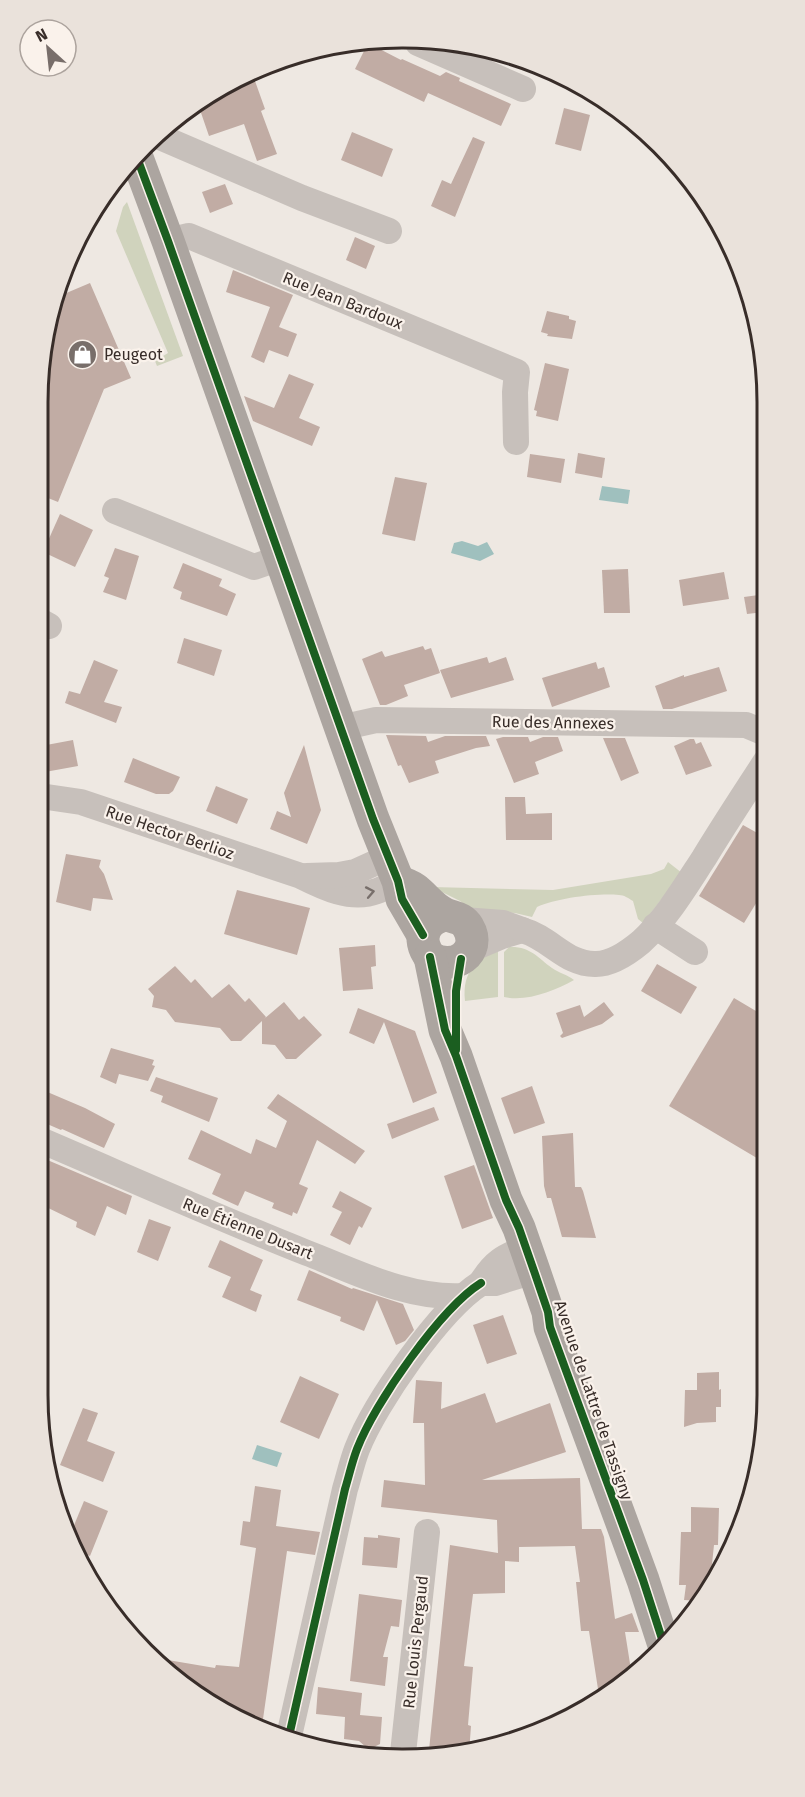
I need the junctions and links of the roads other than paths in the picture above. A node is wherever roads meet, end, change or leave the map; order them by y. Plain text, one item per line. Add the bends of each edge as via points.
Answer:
1 (431, 49) edge
2 (523, 88) dead end
3 (165, 139) edge
4 (140, 165) edge
5 (389, 231) dead end
6 (168, 241) junction
7 (516, 442) dead end
8 (116, 511) dead end
9 (280, 558) junction
10 (340, 728) junction
11 (757, 730) edge
12 (757, 775) edge
13 (48, 797) edge
14 (393, 869) junction
15 (655, 926) junction
16 (449, 939) junction
17 (695, 952) dead end
18 (48, 1143) edge
19 (530, 1260) junction
20 (472, 1289) junction
21 (427, 1532) dead end
22 (661, 1636) edge
23 (290, 1730) edge
24 (403, 1749) edge

1 - 2 street
3 - 5 street
4 - 6 main road
6 - 7 street, Rue Jean Bardoux via 189,236 517,372
6 - 9 main road
8 - 9 street via 254,567
9 - 10 main road
10 - 11 street, Rue des Annexes via 376,720 424,720 746,725
10 - 14 main road
12 - 15 street via 684,889
13 - 14 street, Rue Hector Berlioz via 81,802 301,876 322,887 355,894 377,891
14 - 16 main road via 402,899
15 - 16 street via 625,953 598,964 574,960 539,936 522,930 502,936
15 - 17 street
16 - 19 main road, Avenue de Lattre de Tassigny via 456,991 456,1056
18 - 20 street, Rue Étienne Dusart via 276,1241 406,1291 446,1297
19 - 20 street, Rue Étienne Dusart via 495,1283
19 - 22 main road, Avenue de Lattre de Tassigny via 550,1327
20 - 23 street via 394,1383 357,1449
21 - 24 street, Rue Louis Pergaud

